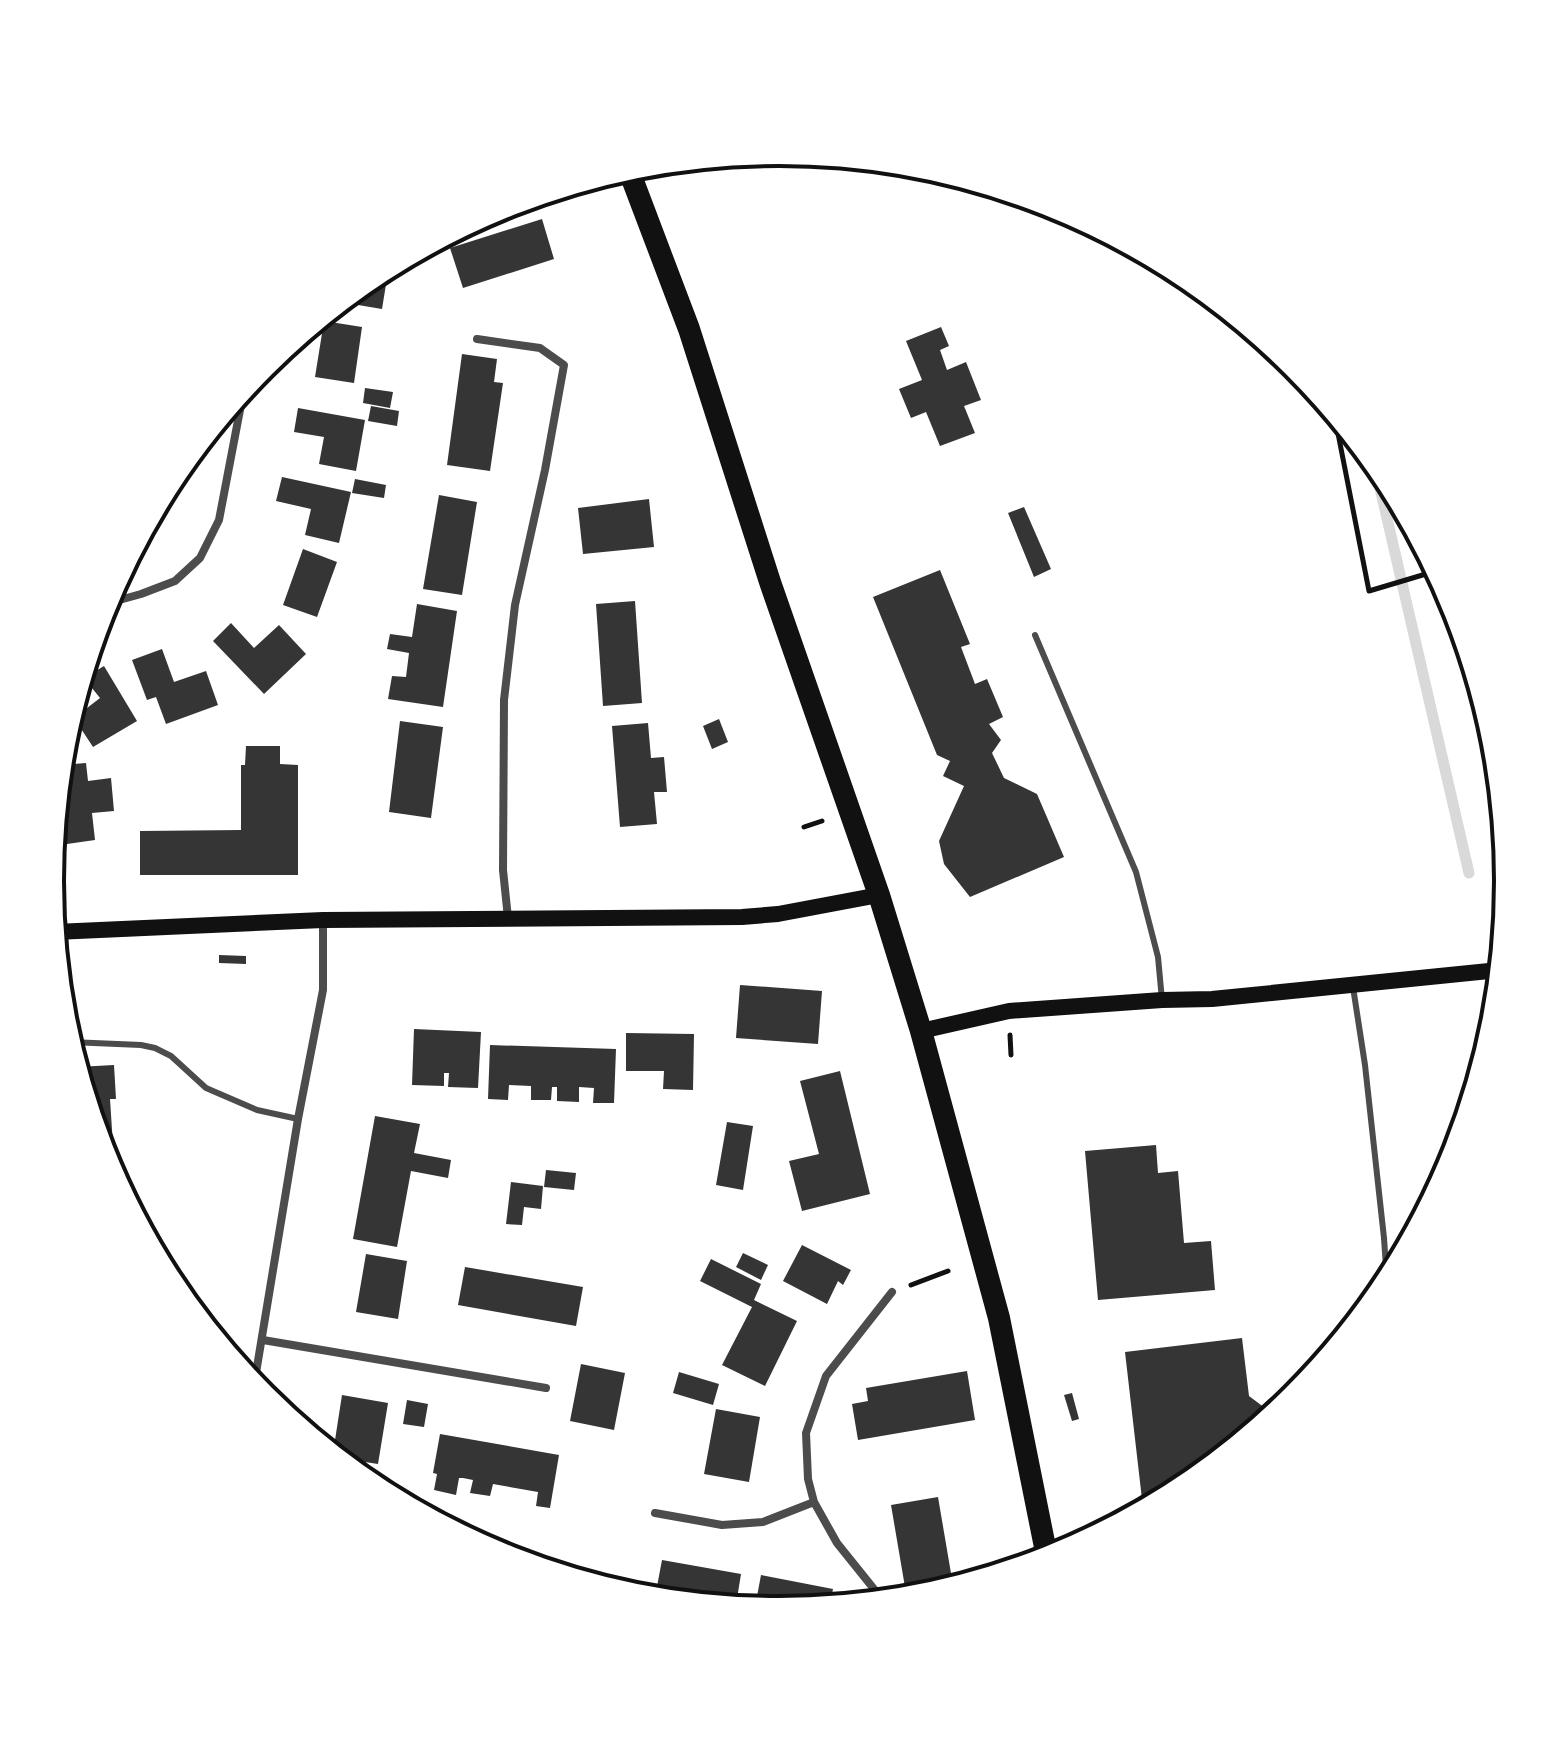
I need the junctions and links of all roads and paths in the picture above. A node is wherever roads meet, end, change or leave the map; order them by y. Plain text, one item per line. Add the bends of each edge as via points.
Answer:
1 (633, 181) edge
2 (477, 339) dead end
3 (240, 410) edge
4 (1338, 436) edge
5 (1425, 574) edge
6 (122, 599) edge
7 (1035, 635) dead end
8 (879, 895) junction
9 (508, 918) junction
10 (323, 920) junction
11 (66, 931) edge
12 (1488, 971) edge
13 (1352, 983) junction
14 (1162, 1000) junction
15 (921, 1031) junction
16 (83, 1043) edge
17 (298, 1119) junction
18 (1385, 1259) edge
19 (948, 1271) dead end
20 (892, 1292) joint
21 (263, 1340) junction
22 (257, 1369) edge
23 (546, 1388) dead end
24 (814, 1502) junction
25 (655, 1513) dead end
26 (1044, 1544) edge
27 (874, 1589) edge

1 - 8 highway via 689,329
2 - 9 street via 540,348 564,365 515,605 504,700 503,870
3 - 6 street via 219,520 200,558 175,581
4 - 5 path via 1369,591
7 - 14 lane via 1136,872 1158,957
8 - 9 main road via 742,917
8 - 15 highway
9 - 10 main road
10 - 11 main road
10 - 17 street via 323,990
12 - 13 main road
13 - 14 main road
13 - 18 lane
14 - 15 main road via 1009,1011
15 - 26 highway via 999,1318
16 - 17 lane via 155,1048 206,1088 257,1110
17 - 21 street
19 - 20 path
20 - 24 street via 826,1376 806,1433
21 - 22 street
21 - 23 street
24 - 25 street via 763,1522 722,1525
24 - 27 street via 837,1543

